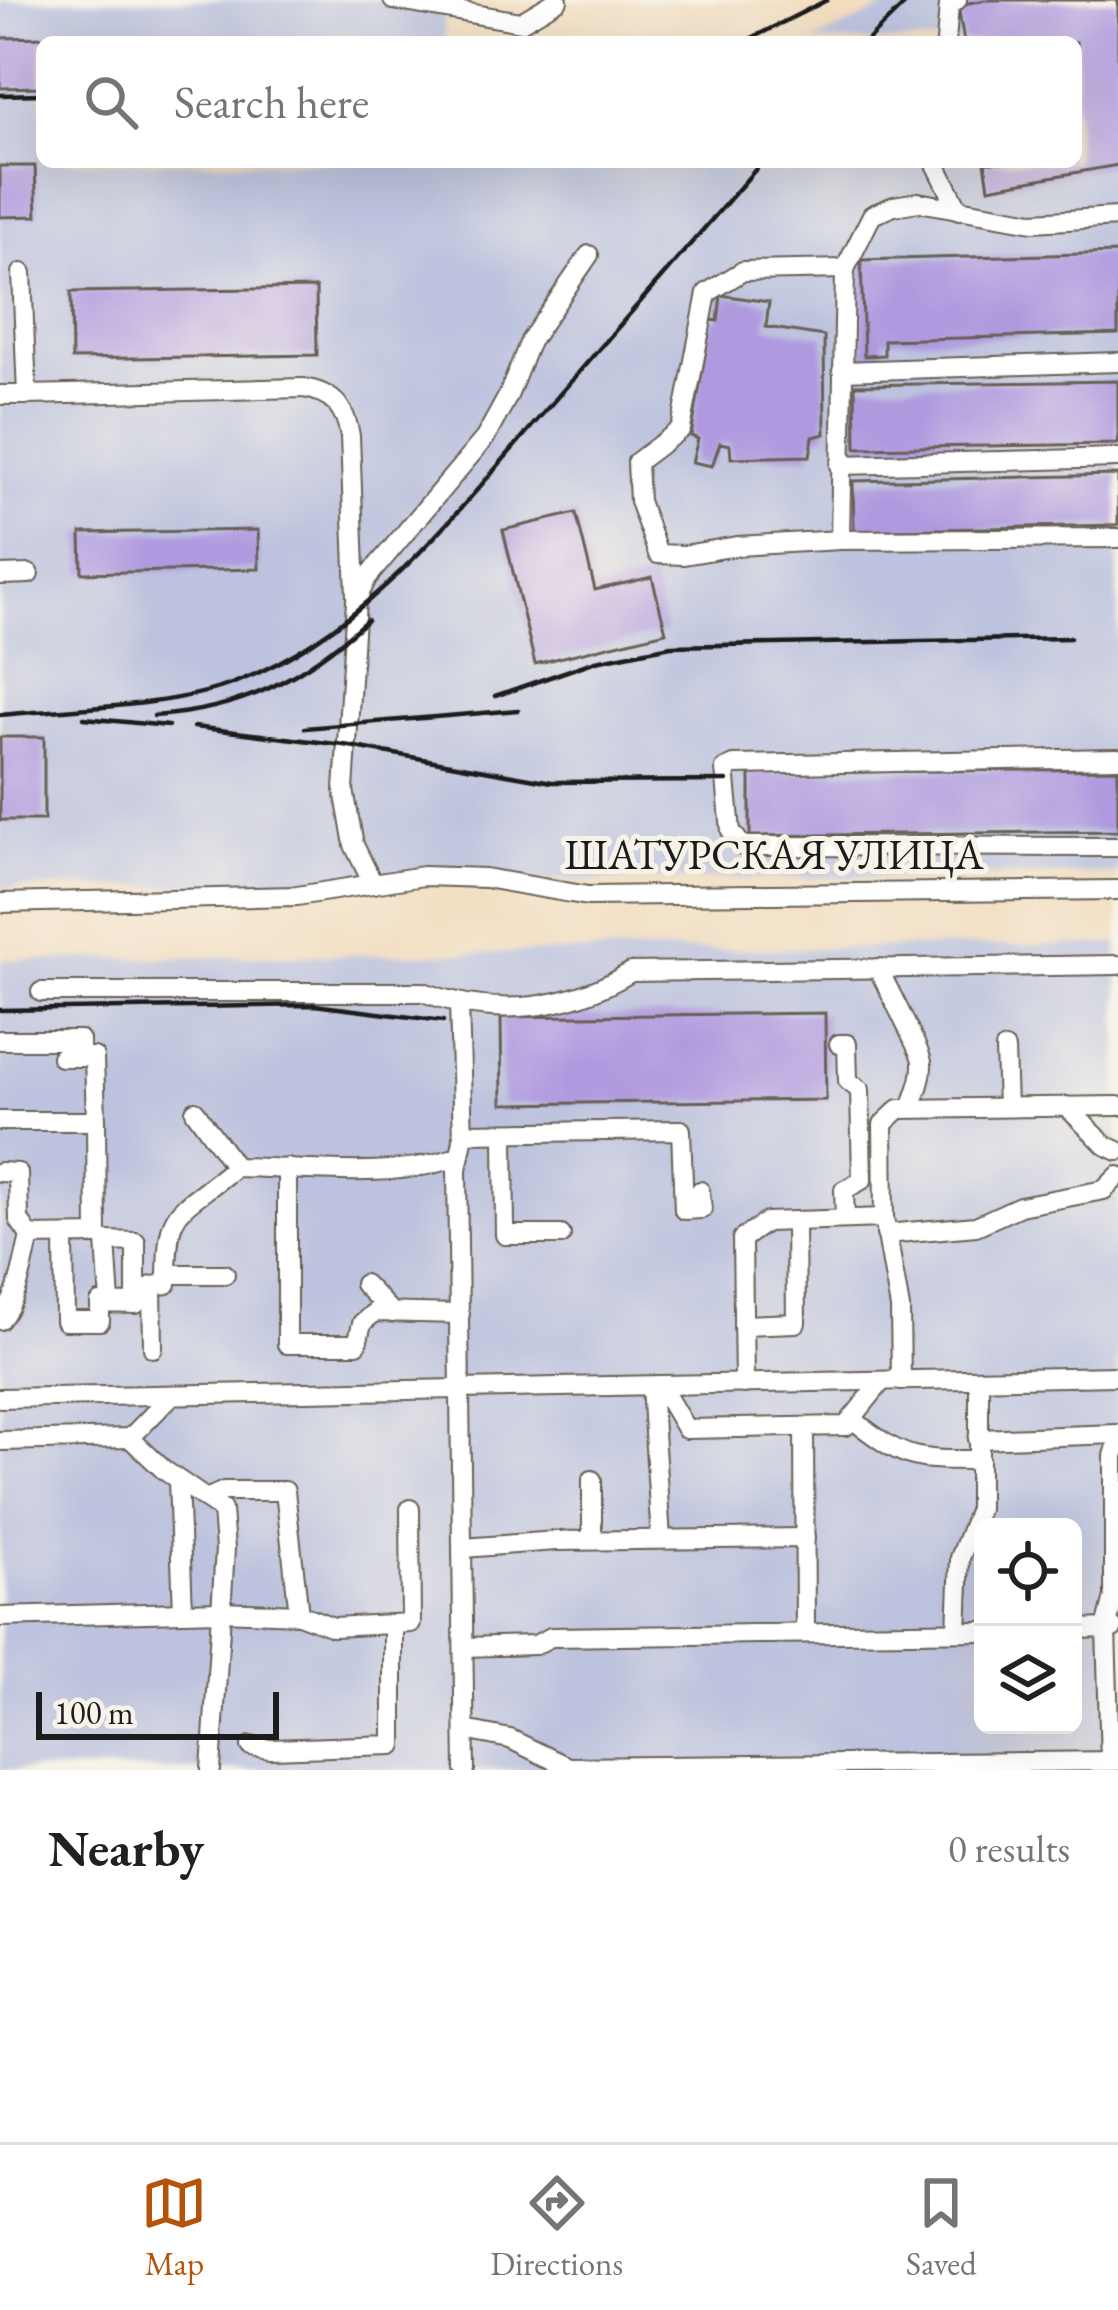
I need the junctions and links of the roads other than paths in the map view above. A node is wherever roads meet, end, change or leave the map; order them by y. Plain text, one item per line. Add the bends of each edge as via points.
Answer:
1 (393, 0) edge
2 (558, 0) edge
3 (957, 0) edge
4 (523, 32) edge
5 (946, 36) edge
6 (938, 168) edge
7 (959, 210) junction
8 (1118, 217) edge
9 (589, 255) dead end
10 (844, 269) junction
11 (22, 272) dead end
12 (1118, 362) edge
13 (842, 371) junction
14 (27, 394) junction
15 (0, 395) edge
16 (1118, 458) edge
17 (840, 465) junction
18 (1118, 538) edge
19 (840, 539) junction
20 (0, 574) edge
21 (29, 574) dead end
22 (356, 601) junction
23 (1118, 758) edge
24 (1118, 847) edge
25 (373, 884) junction
26 (1118, 890) edge
27 (0, 903) edge
28 (1118, 964) edge
29 (878, 968) junction
30 (40, 992) dead end
31 (459, 1004) junction
32 (0, 1040) edge
33 (839, 1044) dead end
34 (1006, 1049) dead end
35 (1066, 1106) junction
36 (1118, 1106) edge
37 (1007, 1107) junction
38 (911, 1108) junction
39 (195, 1111) dead end
40 (0, 1121) edge
41 (96, 1121) junction
42 (463, 1133) junction
43 (504, 1133) junction
44 (1118, 1151) edge
45 (460, 1156) junction
46 (236, 1167) junction
47 (287, 1168) junction
48 (0, 1172) edge
49 (1118, 1176) edge
50 (700, 1191) dead end
51 (0, 1207) edge
52 (845, 1219) junction
53 (795, 1221) junction
54 (885, 1226) junction
55 (24, 1228) junction
56 (561, 1235) dead end
57 (64, 1236) junction
58 (102, 1238) junction
59 (167, 1274) junction
60 (226, 1274) dead end
61 (364, 1283) dead end
62 (110, 1303) dead end
63 (392, 1313) junction
64 (460, 1314) junction
65 (0, 1320) edge
66 (743, 1325) junction
67 (153, 1348) dead end
68 (1118, 1376) edge
69 (979, 1379) junction
70 (891, 1381) junction
71 (744, 1384) junction
72 (656, 1385) junction
73 (462, 1389) junction
74 (172, 1395) junction
75 (0, 1398) edge
76 (852, 1418) junction
77 (804, 1426) junction
78 (1118, 1434) edge
79 (130, 1438) junction
80 (978, 1438) junction
81 (0, 1441) edge
82 (1118, 1443) edge
83 (978, 1460) junction
84 (178, 1480) junction
85 (592, 1480) dead end
86 (206, 1499) junction
87 (410, 1509) dead end
88 (805, 1538) junction
89 (661, 1539) junction
90 (592, 1540) junction
91 (463, 1548) junction
92 (220, 1611) junction
93 (183, 1612) junction
94 (299, 1614) junction
95 (0, 1618) edge
96 (393, 1624) junction
97 (1112, 1628) edge
98 (1082, 1630) edge
99 (957, 1631) junction
100 (974, 1631) edge
101 (805, 1633) junction
102 (464, 1647) junction
103 (465, 1730) junction
104 (250, 1746) dead end
105 (326, 1748) junction
106 (1114, 1761) edge
107 (211, 1770) edge
108 (326, 1770) edge
109 (465, 1770) edge

1 - 4 street
2 - 4 street
3 - 5 street via 949,5
6 - 7 street
7 - 8 street via 1033,222
7 - 10 street via 918,202 872,215
9 - 22 street via 530,341 485,438
10 - 13 street
10 - 19 street via 743,271 707,292 681,429 637,462 639,501 658,554
11 - 14 street
12 - 13 street
13 - 17 street
14 - 15 street
14 - 22 street via 304,388 331,396 350,436
16 - 17 street
17 - 19 street
18 - 19 street
20 - 21 street
22 - 25 street via 344,790 354,845
23 - 24 street via 725,769 731,831 742,846
25 - 26 street, ШАТУРСКАЯ УЛИЦА via 485,878 588,896
25 - 27 street, ШАТУРСКАЯ УЛИЦА via 297,896
28 - 29 street
29 - 31 street via 631,972 566,1003
29 - 38 street via 922,1055
30 - 31 street via 423,992
31 - 42 street
32 - 41 street via 80,1040 70,1057 94,1057
33 - 52 street via 847,1044 848,1081 860,1090 862,1180 844,1182
34 - 37 street
35 - 36 street
35 - 37 street
35 - 44 street
37 - 38 street
38 - 54 street via 883,1124
39 - 46 street
40 - 41 street
41 - 58 street
42 - 43 street
42 - 45 street
43 - 50 street via 681,1130 683,1210 701,1209
43 - 56 street via 505,1235
45 - 47 street via 438,1164
45 - 64 street
46 - 47 street
46 - 59 street via 179,1209 167,1230
47 - 63 street via 287,1344 357,1344 374,1312
48 - 55 street via 18,1173
49 - 54 street via 1104,1190 1020,1206 976,1226
51 - 55 street
52 - 53 street
52 - 54 street
53 - 66 street via 766,1222 742,1239
53 - 66 street via 796,1323
54 - 70 street via 900,1308
55 - 57 street
55 - 65 street via 18,1284
57 - 58 street
57 - 58 street via 65,1321 100,1321 100,1303 136,1304 136,1242
58 - 62 street
59 - 60 street
59 - 67 street via 167,1284 152,1286
61 - 63 street
63 - 64 street
64 - 73 street
66 - 71 street
68 - 69 street
69 - 70 street
69 - 80 street
70 - 71 street
70 - 76 street
71 - 72 street
72 - 73 street via 559,1395
72 - 77 street via 686,1429
72 - 89 street
73 - 74 street
73 - 91 street
74 - 75 street
74 - 79 street
76 - 77 street via 846,1426
76 - 83 street via 896,1453
77 - 88 street
78 - 80 street
79 - 81 street
79 - 84 street
80 - 83 street
82 - 97 street
83 - 99 street via 979,1509 960,1558
84 - 86 street
84 - 93 street
85 - 90 street
86 - 92 street via 222,1510
86 - 94 street via 224,1491 285,1491
87 - 96 street via 411,1623
88 - 89 street
88 - 101 street
89 - 90 street
90 - 91 street
91 - 102 street
92 - 93 street
92 - 94 street
92 - 107 street
93 - 95 street
94 - 96 street via 333,1627
96 - 105 street via 394,1745
97 - 98 street
97 - 106 street
99 - 100 street
99 - 101 street
101 - 102 street via 551,1637 535,1646
102 - 103 street
103 - 106 street via 510,1739 568,1767
103 - 109 street
104 - 105 street
105 - 108 street

